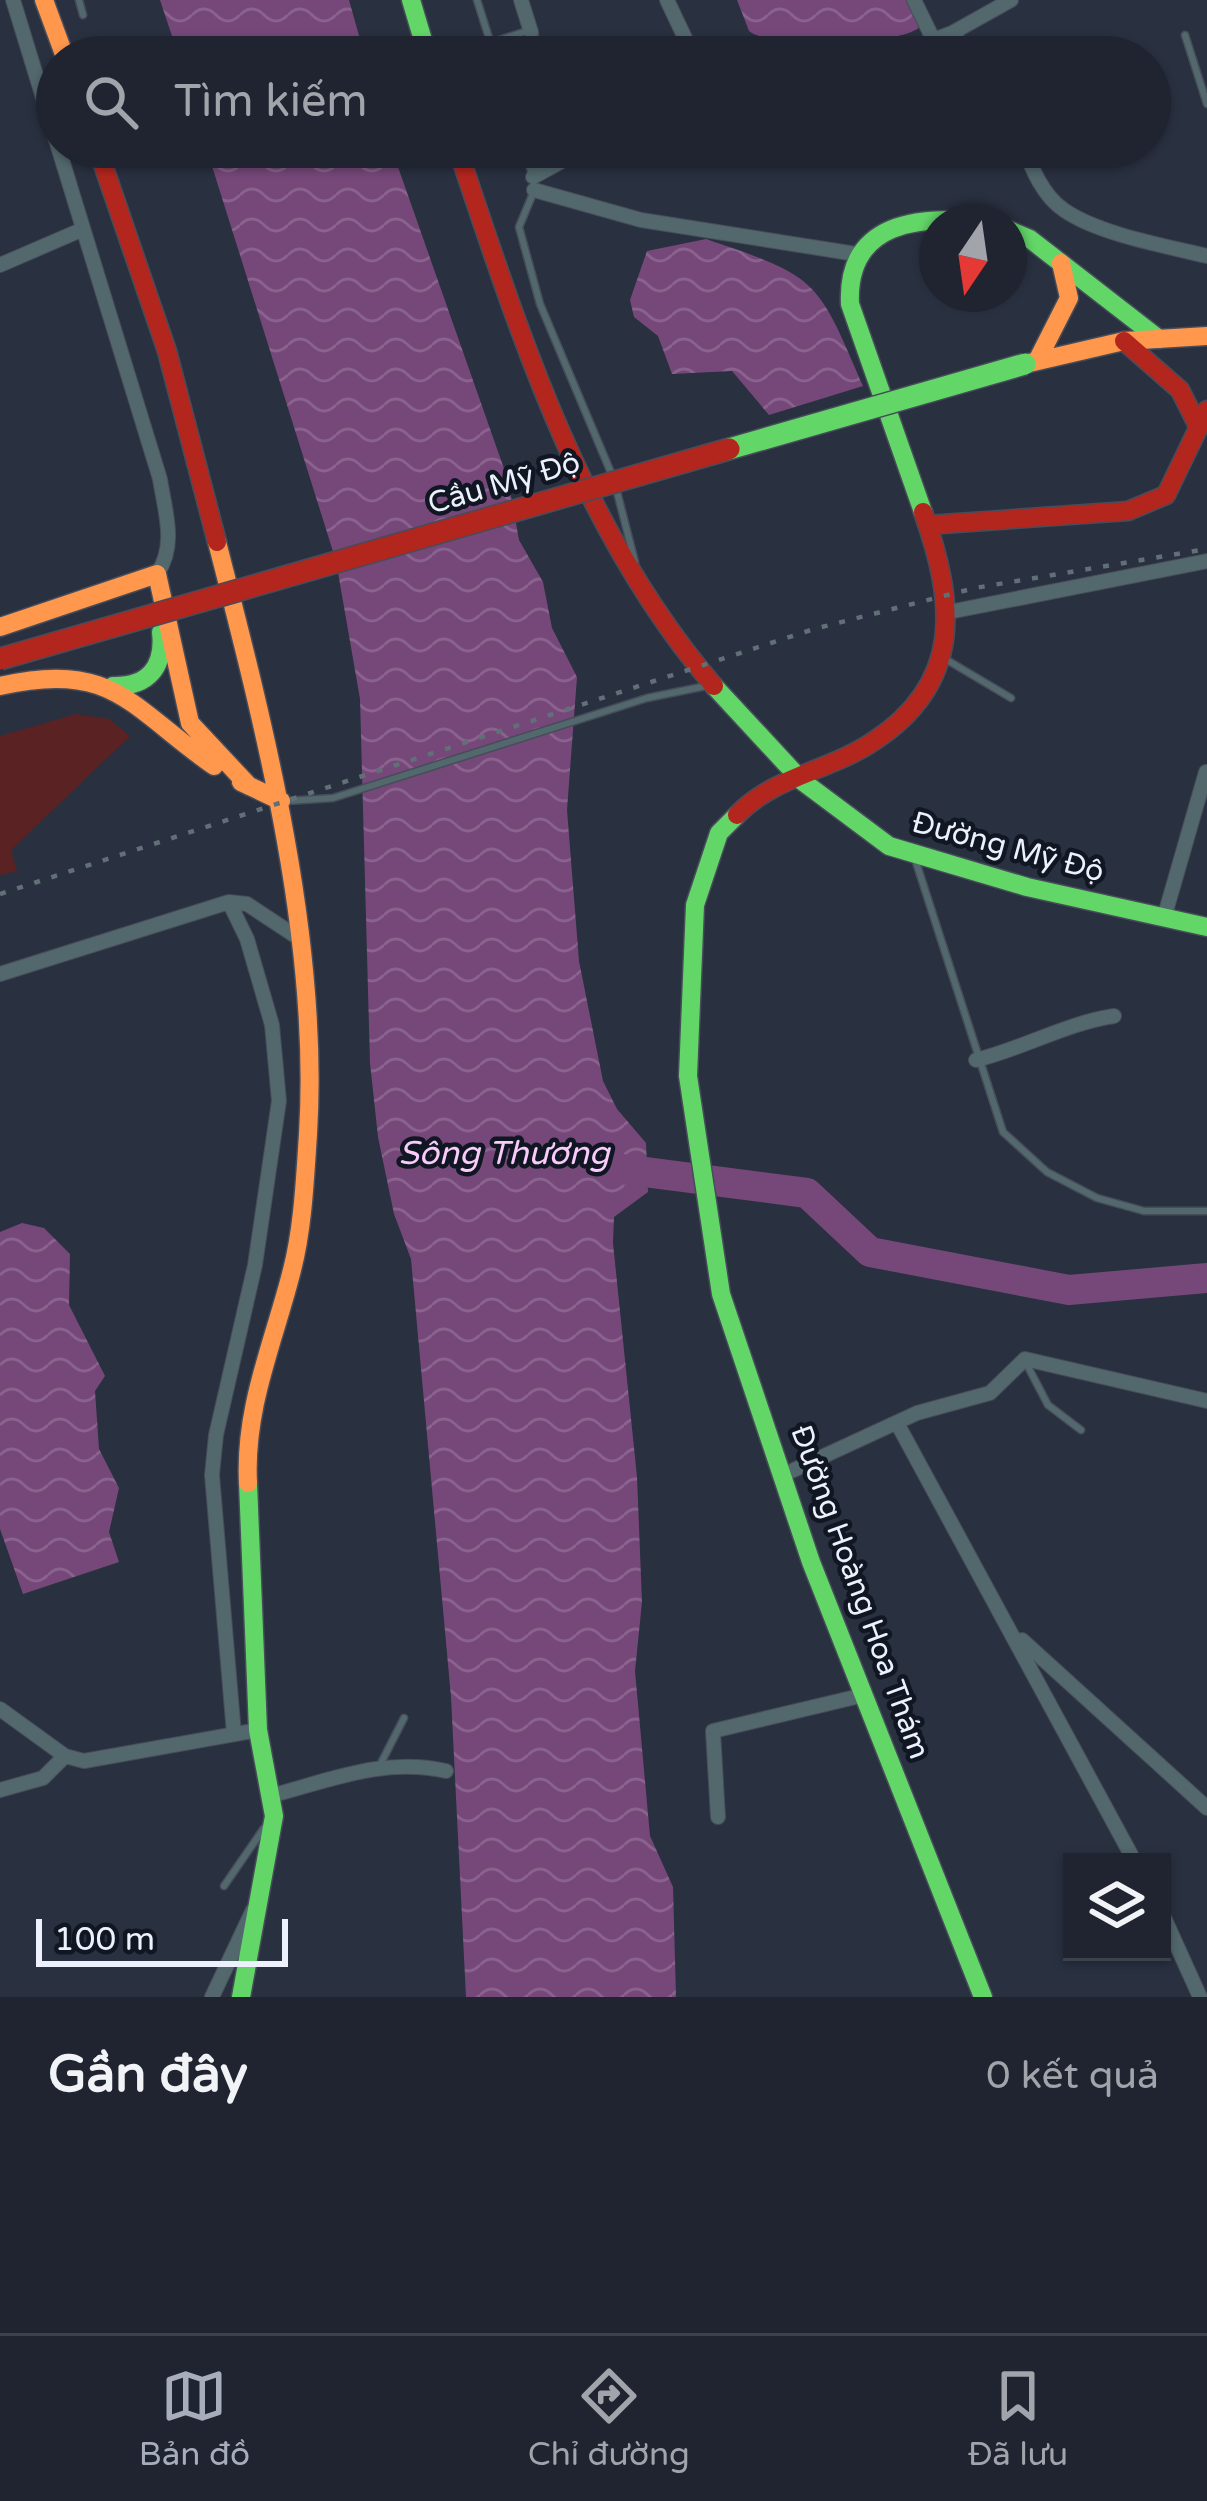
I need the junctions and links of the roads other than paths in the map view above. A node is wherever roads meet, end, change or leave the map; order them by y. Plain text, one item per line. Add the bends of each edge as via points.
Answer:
1 (14, 0) edge
2 (44, 0) edge
3 (79, 0) edge
4 (412, 0) edge
5 (477, 0) edge
6 (520, 0) edge
7 (667, 0) edge
8 (914, 0) edge
9 (1011, 0) edge
10 (83, 15) dead end
11 (531, 31) joint
12 (952, 34) joint
13 (1185, 35) dead end
14 (57, 36) edge
15 (422, 36) edge
16 (488, 36) edge
17 (514, 36) edge
18 (684, 36) edge
19 (932, 36) edge
20 (947, 36) edge
21 (36, 76) edge
22 (1207, 104) edge
23 (63, 168) edge
24 (105, 168) edge
25 (464, 168) edge
26 (530, 168) edge
27 (555, 168) edge
28 (1033, 168) edge
29 (534, 184) junction
30 (919, 219) edge
31 (81, 230) junction
32 (1027, 241) edge
33 (856, 254) junction
34 (1207, 256) edge
35 (1061, 263) junction
36 (0, 266) edge
37 (1207, 336) edge
38 (1159, 339) junction
39 (1124, 340) junction
40 (1032, 362) junction
41 (1203, 418) edge
42 (928, 524) junction
43 (1207, 562) edge
44 (152, 576) junction
45 (639, 585) junction
46 (949, 612) junction
47 (0, 627) edge
48 (944, 658) junction
49 (0, 659) edge
50 (710, 685) junction
51 (0, 686) edge
52 (107, 686) junction
53 (1011, 698) dead end
54 (1206, 772) edge
55 (797, 778) junction
56 (249, 786) junction
57 (281, 800) junction
58 (915, 855) junction
59 (230, 902) junction
60 (1165, 918) junction
61 (1207, 928) edge
62 (297, 937) junction
63 (0, 974) edge
64 (1114, 1016) dead end
65 (976, 1060) junction
66 (1207, 1211) edge
67 (1024, 1359) junction
68 (1207, 1400) edge
69 (897, 1423) junction
70 (1081, 1430) dead end
71 (784, 1474) junction
72 (1013, 1632) junction
73 (863, 1695) junction
74 (0, 1709) edge
75 (404, 1718) dead end
76 (258, 1730) junction
77 (234, 1734) junction
78 (65, 1756) junction
79 (380, 1765) junction
80 (446, 1772) dead end
81 (0, 1790) edge
82 (272, 1806) junction
83 (1207, 1808) edge
84 (718, 1817) dead end
85 (1130, 1853) edge
86 (224, 1886) dead end
87 (255, 1905) junction
88 (1171, 1933) edge
89 (212, 1997) edge
90 (241, 1997) edge
91 (983, 1997) edge
92 (1200, 1997) edge

1 - 21 street
2 - 14 street
3 - 10 lane
4 - 15 street
5 - 16 lane
6 - 11 street
7 - 18 street
8 - 19 street
9 - 12 street
11 - 17 lane
12 - 20 street
13 - 22 lane
23 - 31 street
24 - 57 street via 167,351
25 - 45 street, Đường Mỹ Độ via 551,420
26 - 29 lane
27 - 29 street
28 - 34 street via 1064,210
29 - 33 street via 641,220
29 - 45 lane via 519,226 540,304 608,463
30 - 33 street
31 - 36 street
31 - 44 street via 160,479 170,540 168,558
32 - 35 street
33 - 42 street via 850,304
35 - 38 street
35 - 40 street via 1069,298
37 - 38 street, Cầu Mỹ Độ
38 - 39 street, Cầu Mỹ Độ
39 - 40 street, Cầu Mỹ Độ
39 - 41 street
40 - 49 street, Cầu Mỹ Độ, bridge
41 - 42 street via 1166,495 1128,511
42 - 46 street
43 - 46 street
44 - 47 street
44 - 52 street via 161,660 136,687
44 - 56 street via 190,723
45 - 50 street, Đường Mỹ Độ
46 - 48 street
48 - 53 lane
48 - 55 street via 928,688 875,741
50 - 55 street, Đường Mỹ Độ
50 - 57 lane via 333,798
51 - 52 street via 54,674 82,674
52 - 56 street
54 - 60 street
55 - 58 street, Đường Mỹ Độ via 888,845
55 - 71 street, Đường Hoàng Hoa Thám via 754,796 719,833 694,905 688,1076 721,1294
56 - 57 street
57 - 62 street
58 - 60 street, Đường Mỹ Độ
58 - 65 lane
59 - 62 street via 248,904
59 - 63 street
59 - 77 street via 272,1025 279,1101 272,1175 212,1475
60 - 61 street, Đường Mỹ Độ
62 - 76 street via 309,1028 308,1133 294,1265 253,1400 247,1469
64 - 65 street
65 - 66 lane via 1003,1132 1047,1172 1144,1211
67 - 68 street
67 - 69 street via 990,1393
67 - 70 lane via 1048,1405
69 - 71 street
69 - 72 street
71 - 73 street, Đường Hoàng Hoa Thám
72 - 83 street
72 - 85 street
73 - 84 street via 713,1731
73 - 91 street, Đường Hoàng Hoa Thám
74 - 78 street
75 - 79 lane
76 - 77 street
76 - 82 street
77 - 78 street via 105,1760
78 - 81 street via 43,1778
79 - 80 street
79 - 82 street
82 - 86 lane
82 - 87 street
87 - 89 street
87 - 90 street
88 - 92 street

